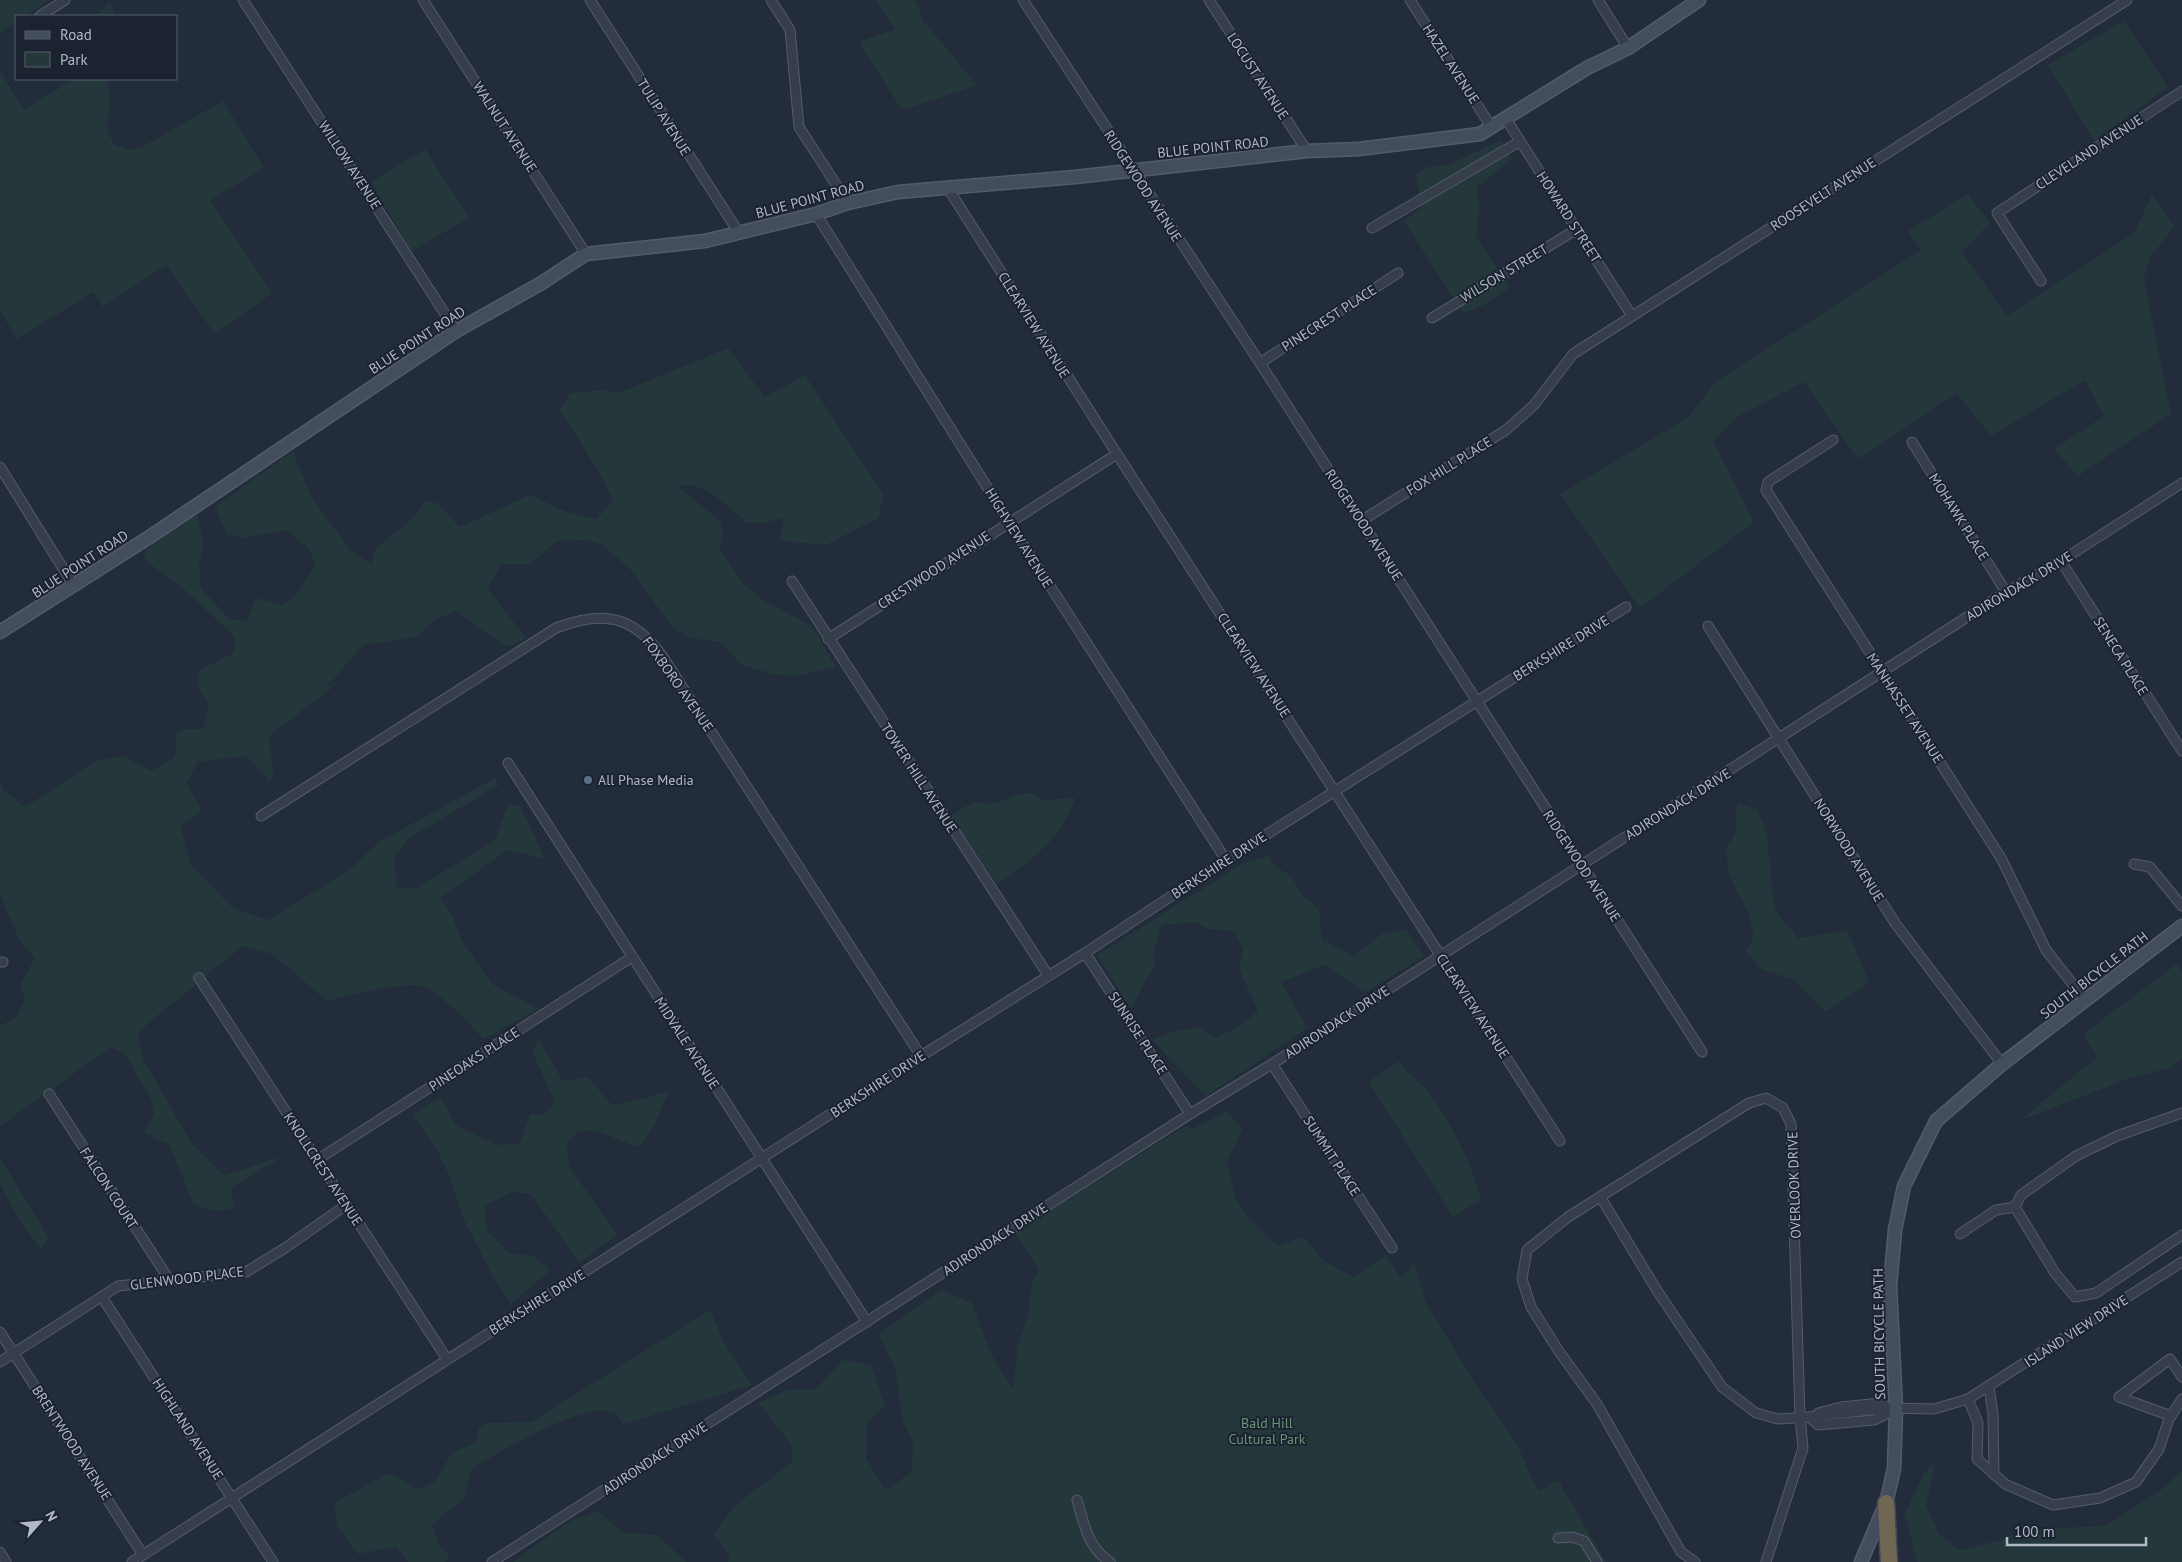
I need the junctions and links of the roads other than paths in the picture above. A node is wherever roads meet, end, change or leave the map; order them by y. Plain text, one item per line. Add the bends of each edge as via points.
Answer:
1 (66, 0) edge
2 (243, 0) edge
3 (423, 0) edge
4 (590, 0) edge
5 (771, 0) edge
6 (1023, 0) edge
7 (1209, 0) edge
8 (1410, 0) edge
9 (1598, 0) edge
10 (1699, 0) edge
11 (2127, 0) edge
12 (42, 15) edge
13 (1628, 48) junction
14 (2182, 91) edge
15 (1506, 118) junction
16 (1492, 128) junction
17 (1520, 142) junction
18 (1307, 151) junction
19 (1132, 170) junction
20 (949, 190) junction
21 (848, 203) junction
22 (816, 214) junction
23 (1372, 228) dead end
24 (1577, 229) junction
25 (739, 233) junction
26 (586, 254) junction
27 (1398, 273) dead end
28 (2041, 281) dead end
29 (1632, 316) junction
30 (1432, 318) dead end
31 (456, 332) junction
32 (1260, 362) junction
33 (1534, 405) joint
34 (1833, 440) dead end
35 (1912, 442) dead end
36 (1117, 454) junction
37 (0, 467) edge
38 (2182, 483) edge
39 (1361, 521) junction
40 (1009, 522) junction
41 (2061, 561) junction
42 (792, 581) dead end
43 (74, 586) junction
44 (2006, 592) junction
45 (1626, 607) dead end
46 (1708, 626) dead end
47 (0, 632) edge
48 (828, 639) junction
49 (1882, 673) junction
50 (1477, 702) junction
51 (1779, 739) junction
52 (2182, 751) edge
53 (508, 763) dead end
54 (1335, 790) junction
55 (261, 816) dead end
56 (1226, 860) junction
57 (2134, 864) dead end
58 (1582, 865) junction
59 (2182, 906) edge
60 (2182, 926) edge
61 (1085, 953) junction
62 (1441, 955) junction
63 (632, 957) junction
64 (1048, 975) junction
65 (199, 978) dead end
66 (2085, 1000) junction
67 (1702, 1052) dead end
68 (921, 1056) junction
69 (1272, 1064) junction
70 (2002, 1064) junction
71 (49, 1094) dead end
72 (2182, 1113) edge
73 (1190, 1114) junction
74 (1560, 1140) dead end
75 (317, 1160) junction
76 (762, 1160) junction
77 (1601, 1198) junction
78 (346, 1205) junction
79 (2015, 1207) junction
80 (1960, 1234) dead end
81 (2182, 1235) edge
82 (1392, 1248) dead end
83 (2182, 1262) edge
84 (170, 1281) junction
85 (102, 1296) junction
86 (867, 1322) junction
87 (0, 1332) edge
88 (14, 1353) junction
89 (446, 1359) junction
90 (0, 1362) edge
91 (2182, 1377) edge
92 (1990, 1387) junction
93 (1968, 1399) junction
94 (2182, 1399) edge
95 (1888, 1407) junction
96 (1800, 1416) junction
97 (2170, 1416) junction
98 (1809, 1417) junction
99 (1994, 1474) junction
100 (232, 1497) junction
101 (1077, 1500) dead end
102 (1886, 1503) junction
103 (1558, 1538) dead end
104 (0, 1552) edge
105 (144, 1555) junction
106 (6, 1562) edge
107 (132, 1562) edge
108 (273, 1562) edge
109 (492, 1562) edge
110 (1110, 1562) edge
111 (1597, 1562) edge
112 (1695, 1562) edge
113 (1766, 1562) edge
114 (1861, 1562) edge
115 (1889, 1562) edge

1 - 12 street
2 - 31 street, WILLOW AVENUE
3 - 26 street, WALNUT AVENUE
4 - 25 street, TULIP AVENUE
5 - 21 street via 790,30 799,127
6 - 19 street, RIDGEWOOD AVENUE
7 - 18 street, LOCUST AVENUE
8 - 16 street, HAZEL AVENUE
9 - 13 street
10 - 13 street, BLUE POINT ROAD
11 - 29 street, ROOSEVELT AVENUE
13 - 15 street, BLUE POINT ROAD via 1586,68
14 - 28 street, CLEVELAND AVENUE via 1997,213
15 - 16 street, BLUE POINT ROAD
15 - 17 street, HOWARD STREET
16 - 18 street, BLUE POINT ROAD via 1480,134 1359,150
17 - 23 street
17 - 24 street, HOWARD STREET
18 - 19 street, BLUE POINT ROAD
19 - 20 street, BLUE POINT ROAD
19 - 32 street, RIDGEWOOD AVENUE
20 - 21 street, BLUE POINT ROAD via 898,192
20 - 36 street, CLEARVIEW AVENUE
21 - 22 street, BLUE POINT ROAD
22 - 25 street, BLUE POINT ROAD
22 - 40 street, HIGHVIEW AVENUE
24 - 29 street, HOWARD STREET
24 - 30 street, WILSON STREET
25 - 26 street, BLUE POINT ROAD via 705,241
26 - 31 street, BLUE POINT ROAD
27 - 32 street, PINECREST PLACE
29 - 33 street, ROOSEVELT AVENUE via 1573,354
31 - 43 street, BLUE POINT ROAD
32 - 39 street, RIDGEWOOD AVENUE
33 - 39 street, FOX HILL PLACE via 1506,430
34 - 49 street, MANHASSET AVENUE via 1768,482 1766,490
35 - 44 street, MOHAWK PLACE
36 - 40 street, CRESTWOOD AVENUE
36 - 54 street, CLEARVIEW AVENUE
37 - 43 street
38 - 41 street, ADIRONDACK DRIVE
39 - 50 street, RIDGEWOOD AVENUE
40 - 48 street, CRESTWOOD AVENUE
40 - 56 street, HIGHVIEW AVENUE
41 - 44 street, ADIRONDACK DRIVE
41 - 52 street, SENECA PLACE
42 - 48 street, TOWER HILL AVENUE
43 - 47 street, BLUE POINT ROAD
44 - 49 street, ADIRONDACK DRIVE
45 - 50 street, BERKSHIRE DRIVE
46 - 51 street, NORWOOD AVENUE
48 - 64 street, TOWER HILL AVENUE
49 - 51 street, ADIRONDACK DRIVE
49 - 66 street, MANHASSET AVENUE via 2001,858 2046,950
50 - 54 street, BERKSHIRE DRIVE
50 - 58 street, RIDGEWOOD AVENUE
51 - 58 street, ADIRONDACK DRIVE
51 - 70 street, NORWOOD AVENUE via 1895,924
53 - 63 street, MIDVALE AVENUE
54 - 56 street, BERKSHIRE DRIVE
54 - 62 street, CLEARVIEW AVENUE
55 - 68 street, FOXBORO AVENUE via 556,628 582,618 615,619 641,631 651,641
56 - 61 street, BERKSHIRE DRIVE
57 - 59 street via 2150,867
58 - 62 street, ADIRONDACK DRIVE
58 - 67 street, RIDGEWOOD AVENUE
60 - 66 street, SOUTH BICYCLE PATH
61 - 64 street, BERKSHIRE DRIVE
61 - 73 street, SUNRISE PLACE
62 - 69 street, ADIRONDACK DRIVE
62 - 74 street, CLEARVIEW AVENUE
63 - 75 street, PINEOAKS PLACE
63 - 76 street, MIDVALE AVENUE
64 - 68 street, BERKSHIRE DRIVE
65 - 75 street, KNOLLCREST AVENUE
66 - 70 street, SOUTH BICYCLE PATH
68 - 76 street, BERKSHIRE DRIVE
69 - 73 street, ADIRONDACK DRIVE
69 - 82 street, SUMMIT PLACE
70 - 95 street, SOUTH BICYCLE PATH via 1936,1121 1904,1186 1895,1230 1890,1286
71 - 84 street, FALCON COURT
72 - 79 street via 2117,1136 2076,1156 2021,1194
73 - 86 street, ADIRONDACK DRIVE
75 - 78 street, KNOLLCREST AVENUE
76 - 86 street, MIDVALE AVENUE
76 - 89 street, BERKSHIRE DRIVE
77 - 96 street via 1658,1292 1722,1387 1756,1413 1778,1419
77 - 96 street, OVERLOOK DRIVE via 1749,1103 1766,1098 1783,1108 1791,1124 1794,1177
77 - 112 street, OVERLOOK DRIVE via 1568,1217 1527,1250 1522,1278 1531,1307 1597,1404 1681,1552
78 - 84 street, GLENWOOD PLACE via 246,1272
78 - 89 street, KNOLLCREST AVENUE
79 - 80 street via 1996,1210
79 - 81 street via 2055,1273 2075,1298 2096,1293
83 - 92 street, ISLAND VIEW DRIVE
84 - 85 street, GLENWOOD PLACE via 118,1286
85 - 88 street, GLENWOOD PLACE
85 - 100 street, HIGHLAND AVENUE
86 - 109 street, ADIRONDACK DRIVE
87 - 88 street, BRENTWOOD AVENUE
88 - 90 street, GLENWOOD PLACE
88 - 105 street, BRENTWOOD AVENUE
89 - 100 street, BERKSHIRE DRIVE
91 - 97 street via 2170,1359 2118,1397
92 - 93 street, ISLAND VIEW DRIVE
92 - 99 street
93 - 95 street, ISLAND VIEW DRIVE via 1934,1409
93 - 99 street via 1978,1422 1977,1459
94 - 97 street
95 - 98 street via 1825,1409
95 - 98 street via 1874,1420 1818,1425
95 - 102 street, SOUTH BICYCLE PATH via 1894,1469
96 - 98 street
96 - 113 street, OVERLOOK DRIVE via 1802,1448
97 - 99 street via 2159,1449 2136,1482 2100,1498 2053,1505 2005,1484
100 - 105 street, BERKSHIRE DRIVE
100 - 108 street, HIGHLAND AVENUE
101 - 110 street via 1090,1542 1100,1556
102 - 114 street, SOUTH BICYCLE PATH
102 - 115 highway
103 - 111 street via 1572,1537 1584,1541
104 - 106 street
105 - 107 street, BERKSHIRE DRIVE

